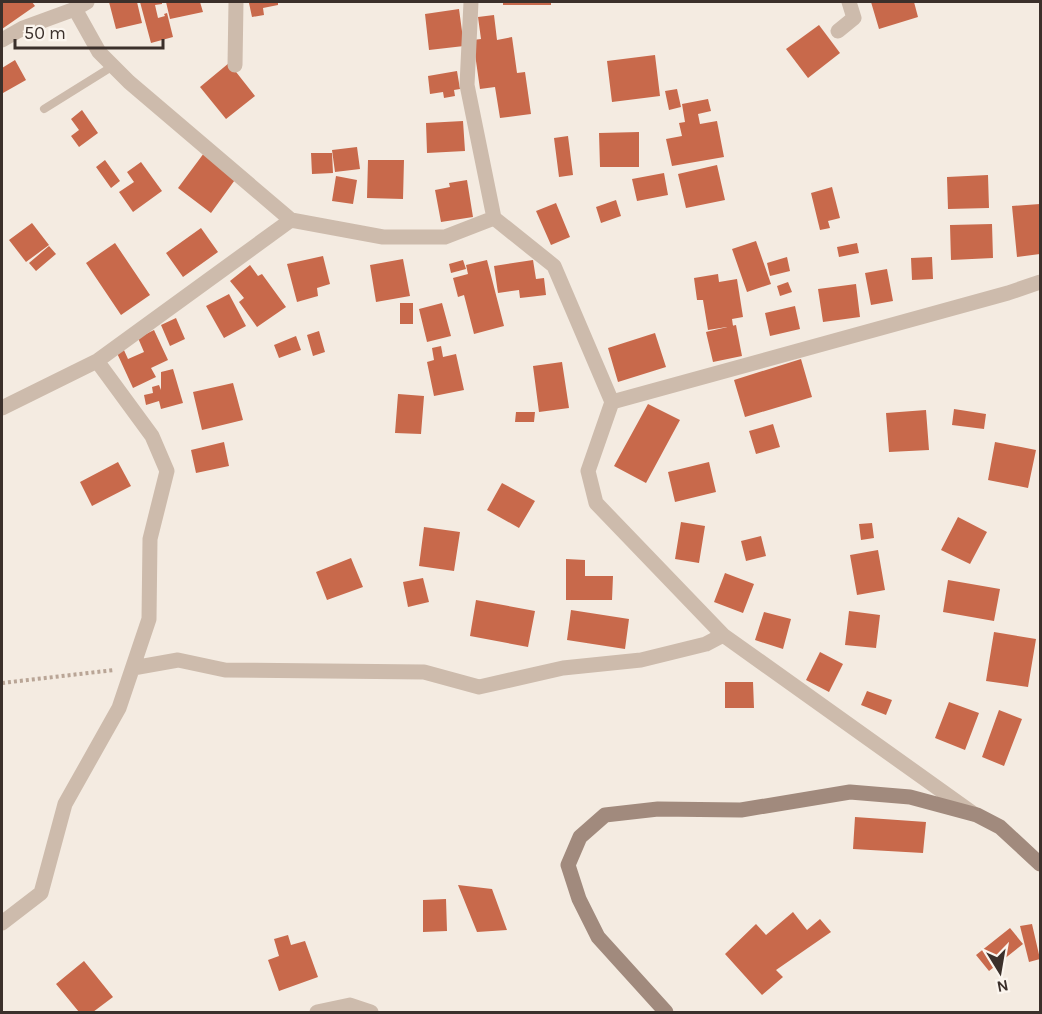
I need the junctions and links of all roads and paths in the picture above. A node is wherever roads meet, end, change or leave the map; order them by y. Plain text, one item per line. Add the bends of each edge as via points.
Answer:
1 (236, 2) edge
2 (471, 2) edge
3 (849, 2) edge
4 (81, 5) edge
5 (838, 31) dead end
6 (2, 40) edge
7 (235, 65) dead end
8 (113, 66) junction
9 (44, 110) dead end
10 (494, 218) junction
11 (291, 220) junction
12 (1041, 282) edge
13 (97, 361) junction
14 (612, 402) junction
15 (2, 408) edge
16 (723, 635) junction
17 (133, 668) junction
18 (2, 683) edge
19 (976, 816) junction
20 (1041, 864) edge
21 (2, 923) edge
22 (316, 1012) edge
23 (371, 1012) edge
24 (666, 1012) edge

1 - 7 street
2 - 10 street via 467,85
3 - 5 street via 854,18
4 - 6 street
4 - 8 street via 99,52
8 - 9 lane
8 - 11 street
10 - 11 street via 445,237 383,237
10 - 14 street via 554,266
11 - 13 street
12 - 14 street
13 - 15 street
13 - 17 street via 152,436 167,471 150,539 149,619
14 - 16 street via 588,471 596,503
16 - 17 street via 706,644 641,660 563,668 478,687 424,672 225,670 178,660
16 - 19 street
17 - 18 path
17 - 21 street via 119,708 65,804 42,893
19 - 20 street via 1000,827
19 - 24 street via 910,797 850,792 741,810 658,809 605,815 580,837 568,865 598,937
22 - 23 street via 350,1005

